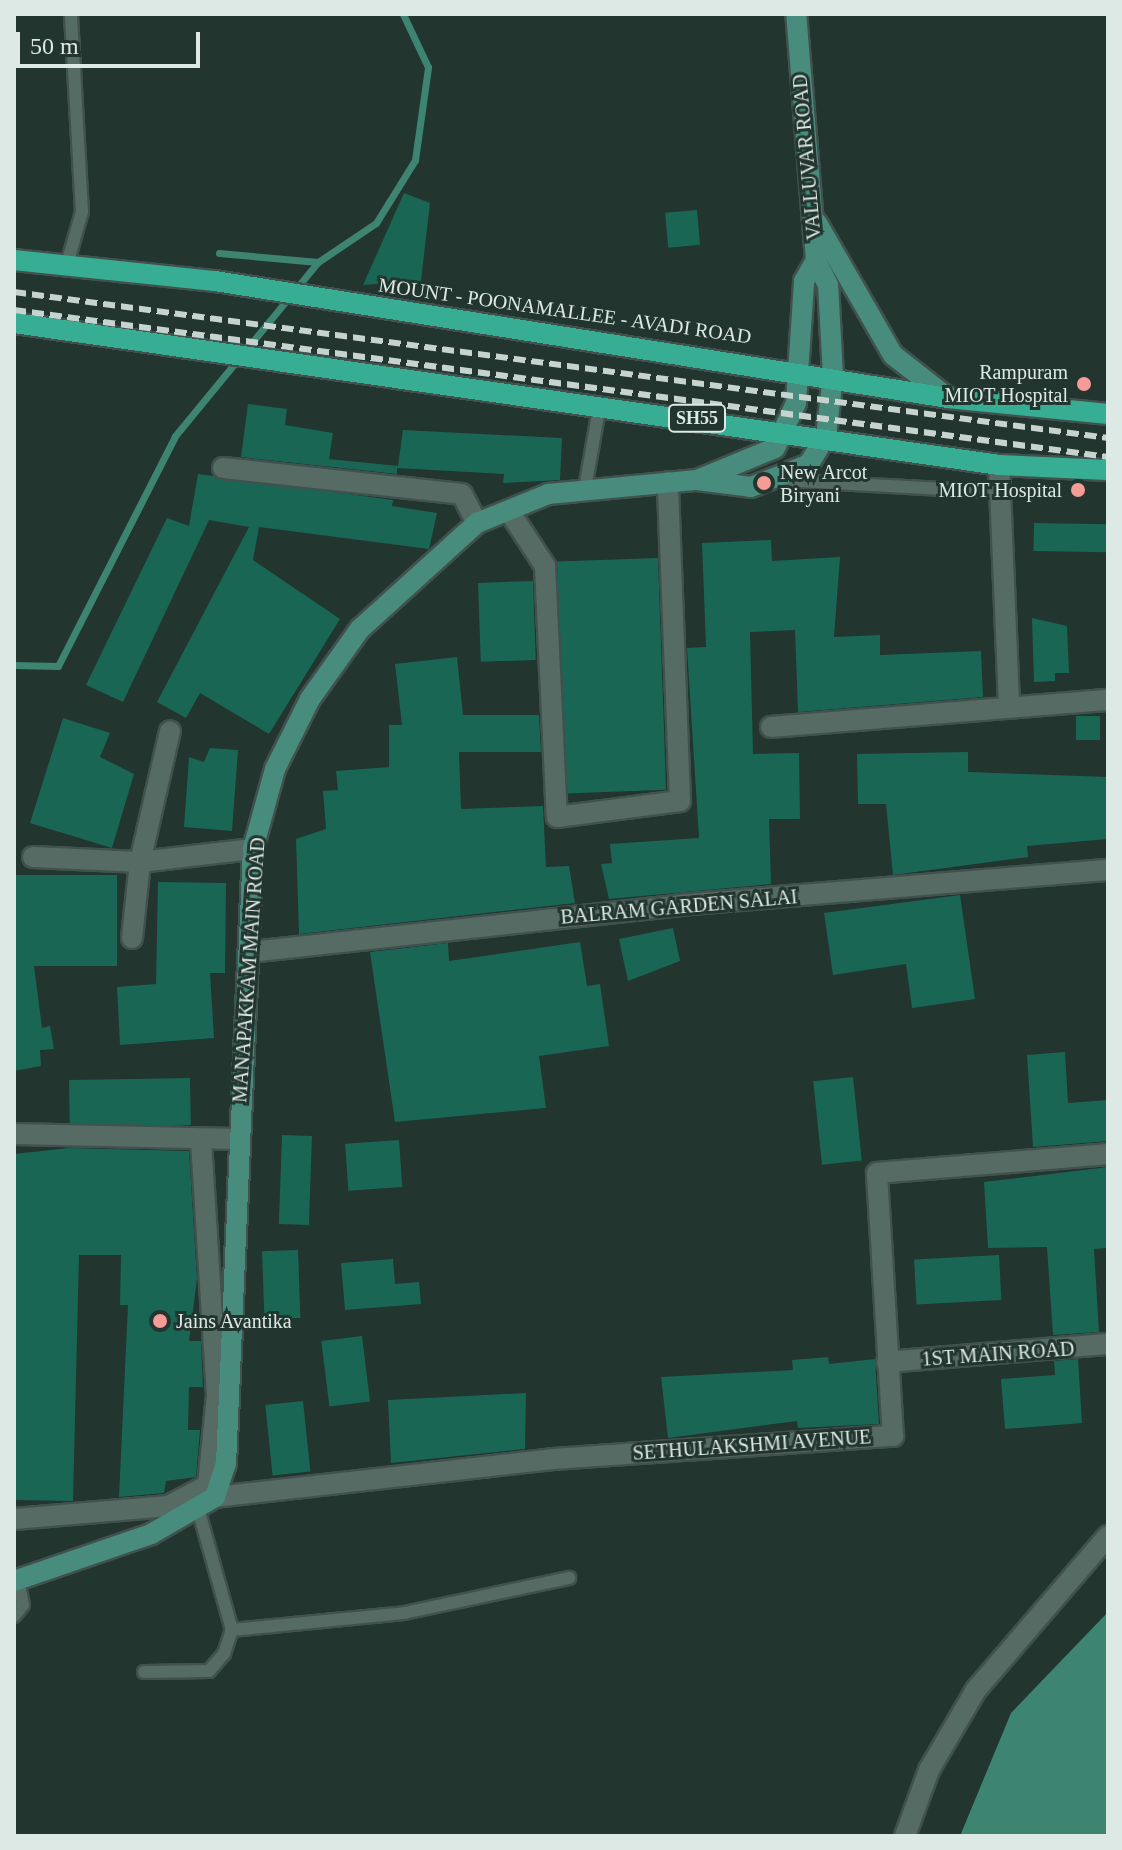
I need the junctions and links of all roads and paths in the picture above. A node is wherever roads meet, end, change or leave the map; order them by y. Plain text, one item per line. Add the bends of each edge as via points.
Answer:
1 (71, 14) edge
2 (796, 14) edge
3 (811, 212) junction
4 (14, 260) edge
5 (816, 260) junction
6 (66, 268) junction
7 (14, 323) edge
8 (799, 369) junction
9 (833, 376) junction
10 (948, 398) junction
11 (600, 404) junction
12 (1108, 414) edge
13 (787, 430) junction
14 (826, 436) junction
15 (999, 465) junction
16 (223, 468) dead end
17 (1108, 470) edge
18 (697, 480) junction
19 (782, 480) junction
20 (668, 482) junction
21 (585, 488) junction
22 (996, 492) junction
23 (509, 511) junction
24 (477, 523) junction
25 (1108, 700) edge
26 (1009, 705) junction
27 (771, 727) dead end
28 (170, 731) dead end
29 (253, 849) junction
30 (33, 857) dead end
31 (140, 862) junction
32 (1108, 870) edge
33 (132, 938) dead end
34 (250, 952) junction
35 (14, 1134) edge
36 (201, 1139) junction
37 (236, 1139) junction
38 (1108, 1154) edge
39 (1108, 1344) edge
40 (887, 1362) junction
41 (215, 1497) junction
42 (199, 1512) junction
43 (14, 1519) edge
44 (1108, 1536) edge
45 (569, 1578) dead end
46 (16, 1580) edge
47 (14, 1616) edge
48 (232, 1630) junction
49 (144, 1672) dead end
50 (905, 1836) edge

1 - 6 lane via 82,212
2 - 3 main road, VALLUVAR ROAD
3 - 5 main road, VALLUVAR ROAD
3 - 10 main road via 893,355
4 - 6 main road, MOUNT - POONAMALLEE - AVADI ROAD
5 - 8 main road, VALLUVAR ROAD via 804,281
5 - 9 main road, MANAPAKKAM MAIN ROAD via 828,285
6 - 8 main road, MOUNT - POONAMALLEE - AVADI ROAD via 215,281
7 - 11 main road, SH55
8 - 9 main road, MOUNT - POONAMALLEE - AVADI ROAD
8 - 13 main road, VALLUVAR ROAD
9 - 10 main road, MOUNT - POONAMALLEE - AVADI ROAD
9 - 14 main road, MANAPAKKAM MAIN ROAD
10 - 12 main road, MOUNT - POONAMALLEE - AVADI ROAD
11 - 13 main road, SH55
11 - 21 lane
13 - 14 main road, SH55
13 - 18 main road via 775,448
14 - 15 main road, SH55
14 - 19 main road, MANAPAKKAM MAIN ROAD via 809,464
15 - 17 main road, SH55
15 - 22 street
16 - 24 street via 462,494
18 - 19 main road, MANAPAKKAM MAIN ROAD via 724,489
18 - 20 main road, MANAPAKKAM MAIN ROAD
19 - 22 lane
20 - 21 main road, MANAPAKKAM MAIN ROAD
20 - 23 street via 680,801 557,817 545,566
21 - 23 main road, MANAPAKKAM MAIN ROAD
22 - 26 street
23 - 24 main road, MANAPAKKAM MAIN ROAD
24 - 29 main road, MANAPAKKAM MAIN ROAD via 360,629 310,699 275,769
25 - 26 street
26 - 27 street
28 - 31 street
29 - 31 street
29 - 34 main road, MANAPAKKAM MAIN ROAD
30 - 31 street
31 - 33 street
32 - 34 street, BALRAM GARDEN SALAI via 680,905
34 - 37 main road, MANAPAKKAM MAIN ROAD
35 - 36 street
36 - 37 street
36 - 43 street via 217,1395 208,1485 168,1506
37 - 41 main road, MANAPAKKAM MAIN ROAD via 226,1464
38 - 40 street, SETHULAKSHMI AVENUE via 877,1173
39 - 40 street, 1ST MAIN ROAD
40 - 41 street, SETHULAKSHMI AVENUE via 893,1436 552,1459
41 - 42 main road
42 - 46 main road
42 - 48 lane
44 - 50 street via 976,1690 929,1770
45 - 48 lane via 404,1613
46 - 47 lane via 23,1605
48 - 49 lane via 209,1671

